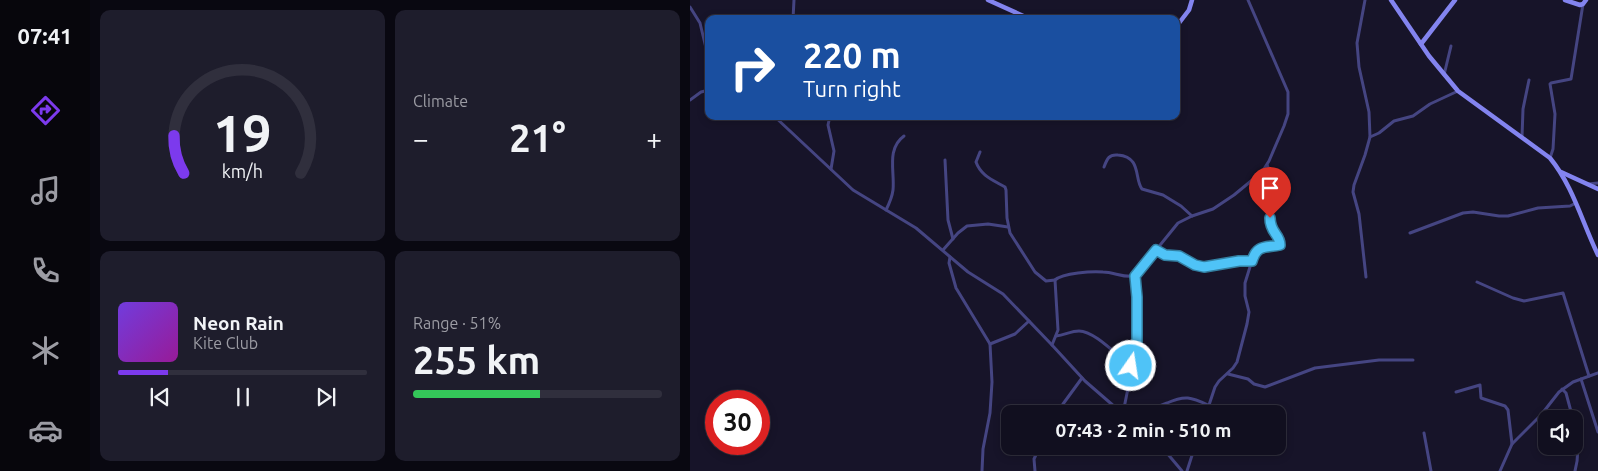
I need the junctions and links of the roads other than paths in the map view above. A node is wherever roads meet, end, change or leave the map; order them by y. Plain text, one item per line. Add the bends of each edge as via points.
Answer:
1 (794, 0) edge
2 (988, 0) edge
3 (1192, 0) edge
4 (1248, 0) edge
5 (1365, 0) edge
6 (1391, 0) edge
7 (1455, 0) edge
8 (1565, 0) edge
9 (1585, 2) edge
10 (690, 7) edge
11 (793, 15) edge
12 (1021, 15) edge
13 (1180, 22) edge
14 (705, 44) edge
15 (1421, 44) junction
16 (1451, 46) dead end
17 (1443, 75) junction
18 (1529, 80) dead end
19 (705, 91) edge
20 (1458, 91) junction
21 (690, 100) edge
22 (778, 120) edge
23 (829, 120) edge
24 (904, 136) dead end
25 (1370, 136) junction
26 (1522, 138) junction
27 (980, 152) dead end
28 (1550, 158) junction
29 (945, 160) dead end
30 (1267, 165) junction
31 (1104, 166) dead end
32 (830, 169) junction
33 (1560, 171) junction
34 (1598, 183) edge
35 (1588, 184) junction
36 (1598, 189) edge
37 (1576, 203) junction
38 (886, 210) junction
39 (1192, 216) junction
40 (1008, 227) junction
41 (1410, 233) dead end
42 (953, 239) junction
43 (943, 250) junction
44 (1156, 250) junction
45 (1598, 254) edge
46 (950, 258) junction
47 (1252, 261) junction
48 (1135, 276) junction
49 (1366, 277) dead end
50 (1055, 280) junction
51 (1477, 282) dead end
52 (1029, 321) junction
53 (1056, 336) junction
54 (990, 344) junction
55 (1052, 345) junction
56 (1413, 360) dead end
57 (1131, 366) junction
58 (1598, 373) edge
59 (1228, 374) junction
60 (1589, 376) junction
61 (1082, 378) junction
62 (1581, 379) junction
63 (1562, 389) junction
64 (1456, 392) dead end
65 (1062, 405) edge
66 (1113, 405) edge
67 (1124, 405) edge
68 (1161, 405) edge
69 (1209, 405) joint
70 (1570, 410) edge
71 (1598, 432) edge
72 (1424, 433) dead end
73 (1512, 444) junction
74 (1036, 455) edge
75 (1169, 455) edge
76 (1191, 455) edge
77 (1578, 455) edge
78 (982, 471) edge
79 (1035, 471) edge
80 (1182, 471) edge
81 (1187, 471) edge
82 (1432, 471) edge
83 (1500, 471) edge
84 (1575, 471) edge

1 - 11 street
2 - 12 main road
3 - 13 main road
4 - 30 street via 1289,98 1288,114
5 - 25 street via 1357,43
6 - 15 main road
7 - 15 main road
8 - 9 main road via 1580,5
9 - 28 street via 1571,79 1550,84 1555,114
10 - 14 street via 700,22
15 - 17 main road
16 - 17 street
17 - 20 main road
18 - 26 street
19 - 21 street
20 - 25 street via 1413,116 1389,123 1379,134
20 - 26 main road
22 - 32 street
23 - 32 street via 834,151
24 - 38 street via 893,153 893,193
25 - 49 street via 1353,192 1359,214
26 - 28 main road
27 - 40 street via 976,162 982,173 1005,187
28 - 33 main road
29 - 42 street via 948,220
30 - 39 street via 1234,195 1208,212
30 - 47 street via 1273,181 1270,226 1280,242 1278,246 1256,251
31 - 39 street via 1110,156 1122,155 1136,167 1138,184 1142,189 1163,195
32 - 38 street via 853,190
33 - 35 main road
33 - 37 main road
34 - 35 street
35 - 36 main road
37 - 41 street via 1508,216 1463,213
37 - 45 main road
38 - 43 street
39 - 44 street via 1178,223
40 - 42 street via 972,224 964,227
40 - 50 street via 1035,272 1046,281
42 - 43 street
43 - 46 street
44 - 47 street via 1204,267
44 - 48 street
46 - 52 street via 1003,294
46 - 54 street via 956,288
47 - 59 street via 1245,283 1249,312 1247,324 1237,362
48 - 50 street via 1098,272 1060,276
48 - 57 street via 1137,344
50 - 53 street
51 - 60 street via 1524,301 1562,293
52 - 54 street via 1015,334
52 - 55 street
53 - 55 street
53 - 57 street via 1072,331 1087,332
54 - 78 street via 990,413 982,449
55 - 61 street
56 - 59 street via 1379,360 1315,368 1265,387
57 - 67 street
58 - 60 street
59 - 69 street via 1219,381
60 - 62 street
61 - 65 street
61 - 66 street
62 - 63 street
62 - 71 street
63 - 70 street
63 - 73 street via 1542,415
64 - 73 street via 1480,385 1481,398 1505,406
68 - 69 street via 1180,397 1195,398
72 - 82 street
73 - 83 street
74 - 79 street
75 - 80 street
76 - 81 street
77 - 84 street

